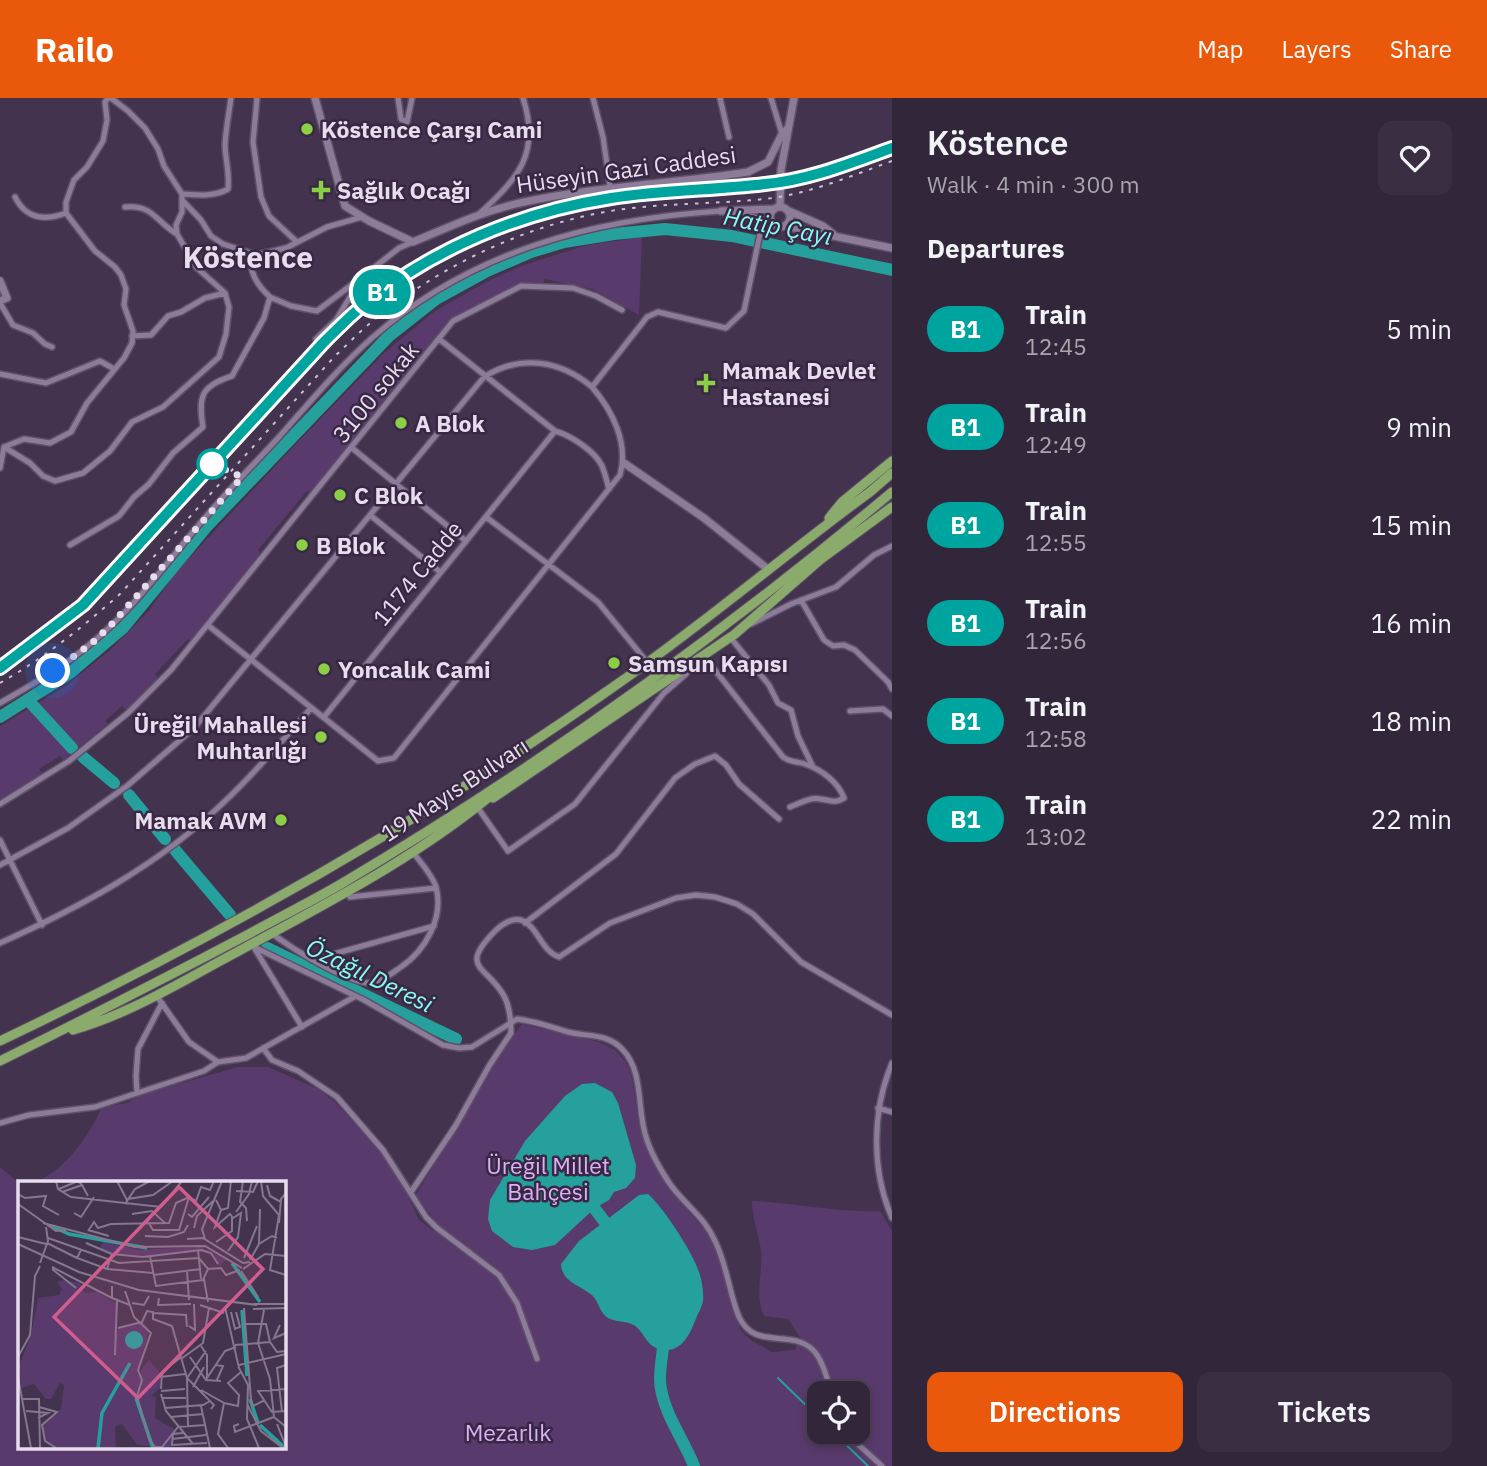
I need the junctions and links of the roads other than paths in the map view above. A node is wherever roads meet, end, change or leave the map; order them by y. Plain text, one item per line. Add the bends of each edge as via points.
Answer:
1 (110, 98) edge
2 (231, 98) edge
3 (257, 98) edge
4 (315, 98) edge
5 (398, 98) edge
6 (412, 98) edge
7 (523, 98) edge
8 (593, 98) edge
9 (720, 98) edge
10 (771, 98) edge
11 (794, 98) edge
12 (785, 131) junction
13 (729, 137) dead end
14 (610, 186) junction
15 (15, 197) dead end
16 (182, 197) junction
17 (125, 207) dead end
18 (777, 208) junction
19 (721, 211) junction
20 (789, 211) junction
21 (66, 213) junction
22 (479, 214) junction
23 (362, 217) junction
24 (772, 222) junction
25 (785, 226) junction
26 (177, 234) junction
27 (833, 234) junction
28 (297, 242) junction
29 (413, 242) junction
30 (892, 248) edge
31 (250, 254) junction
32 (362, 277) junction
33 (0, 281) edge
34 (225, 293) junction
35 (270, 297) junction
36 (0, 302) edge
37 (622, 310) dead end
38 (132, 336) junction
39 (316, 339) dead end
40 (439, 339) junction
41 (52, 347) dead end
42 (114, 369) junction
43 (0, 374) edge
44 (484, 377) junction
45 (592, 387) junction
46 (555, 431) junction
47 (5, 447) junction
48 (352, 448) junction
49 (892, 461) edge
50 (624, 463) junction
51 (0, 468) edge
52 (892, 473) edge
53 (396, 483) junction
54 (609, 489) junction
55 (892, 492) edge
56 (890, 510) edge
57 (370, 516) junction
58 (486, 517) junction
59 (822, 527) junction
60 (466, 541) junction
61 (70, 545) dead end
62 (892, 546) edge
63 (548, 566) junction
64 (769, 570) junction
65 (440, 572) junction
66 (801, 600) junction
67 (209, 626) junction
68 (739, 630) junction
69 (730, 637) junction
70 (704, 656) junction
71 (251, 662) junction
72 (648, 662) junction
73 (686, 674) dead end
74 (892, 688) edge
75 (0, 703) edge
76 (311, 708) junction
77 (850, 711) dead end
78 (892, 716) edge
79 (324, 717) junction
80 (526, 766) junction
81 (814, 769) junction
82 (0, 804) edge
83 (790, 807) dead end
84 (475, 810) junction
85 (779, 819) dead end
86 (0, 840) edge
87 (412, 851) junction
88 (10, 860) junction
89 (0, 865) edge
90 (436, 888) junction
91 (350, 897) dead end
92 (525, 923) junction
93 (42, 925) junction
94 (434, 926) junction
95 (271, 933) junction
96 (0, 943) edge
97 (228, 945) junction
98 (253, 945) junction
99 (312, 960) junction
100 (220, 961) junction
101 (354, 996) junction
102 (159, 999) junction
103 (892, 1015) edge
104 (511, 1022) junction
105 (302, 1027) junction
106 (51, 1036) junction
107 (0, 1041) edge
108 (263, 1048) junction
109 (0, 1061) edge
110 (218, 1062) junction
111 (892, 1062) edge
112 (137, 1093) junction
113 (878, 1108) junction
114 (892, 1112) edge
115 (0, 1123) edge
116 (411, 1192) junction
117 (892, 1218) edge
118 (537, 1359) dead end
119 (827, 1381) edge
120 (858, 1444) edge
121 (882, 1466) edge

1 - 16 street via 145,128
1 - 21 street via 105,102 103,141 74,180
2 - 16 street via 225,143 228,189 220,194
3 - 28 street via 253,142 261,197 269,216
4 - 23 street via 345,206
5 - 6 street via 401,119 407,122
7 - 22 street via 530,137 524,161 513,180
8 - 14 street
9 - 13 street
10 - 12 street
11 - 12 street
12 - 14 street, Hüseyin Gazi Caddesi via 768,162 748,172
12 - 18 street
14 - 22 street, Hüseyin Gazi Caddesi
15 - 21 street via 33,216
16 - 26 street
16 - 31 street via 211,236
17 - 26 street via 150,212
18 - 19 street
18 - 20 street
18 - 24 street via 771,214
19 - 24 street
19 - 75 street via 632,221 544,241 455,279 419,303 342,367 111,625 72,659
20 - 25 street
20 - 27 street
21 - 38 street via 95,251 121,275
22 - 29 street, Hüseyin Gazi Caddesi
23 - 28 street
23 - 29 street
24 - 25 street
24 - 45 street via 761,229 744,312 726,328 658,312 647,317
25 - 27 street
26 - 34 street via 197,268
27 - 30 street
28 - 31 street
29 - 32 street
31 - 35 street via 250,268
32 - 35 street via 317,312
32 - 39 street via 336,320
33 - 36 street via 7,298
34 - 38 street via 168,316 151,335
34 - 47 street via 229,307 219,357 163,407 132,422 110,451 83,473 55,481
35 - 61 street via 264,318 232,376 203,392 203,427 173,453 119,516
36 - 41 street via 13,325
37 - 40 street, 3100 sokak via 573,288 521,286 453,321
38 - 42 street via 124,358
40 - 44 street
40 - 48 street, 3100 sokak
42 - 43 street via 100,361 46,383
42 - 47 street via 62,439 50,443 23,439
44 - 45 street via 525,362 545,363 563,367
44 - 46 street
44 - 53 street
45 - 50 street via 612,416
46 - 54 street via 597,459
46 - 58 street, 1174 Cadde
47 - 51 street
48 - 53 street
48 - 67 street, 3100 sokak
49 - 59 highway via 842,502
50 - 54 street
50 - 64 street
52 - 59 highway, 19 Mayıs Bulvarı
53 - 57 street
53 - 60 street
54 - 63 street
55 - 80 highway, 19 Mayıs Bulvarı via 759,601
56 - 68 highway via 821,559
57 - 65 street
57 - 71 street
58 - 60 street, 1174 Cadde
58 - 63 street
59 - 64 highway, 19 Mayıs Bulvarı
60 - 65 street, 1174 Cadde
62 - 66 street via 836,587
63 - 72 street via 598,602
63 - 79 street via 394,758 378,761
64 - 72 highway, 19 Mayıs Bulvarı
65 - 79 street, 1174 Cadde
66 - 68 street
66 - 74 street via 824,640 855,650
67 - 71 street
67 - 82 street, 3100 sokak via 128,713 69,761
68 - 69 highway
69 - 70 highway
69 - 81 street via 778,703 790,710
70 - 81 street via 783,757
70 - 84 highway
71 - 76 street
71 - 88 street via 194,728 127,786 68,828
72 - 107 highway, 19 Mayıs Bulvarı via 464,787 325,872 206,938
73 - 84 street via 664,693 575,804 508,851
76 - 79 street
76 - 93 street via 231,796 178,841 103,892
77 - 78 street via 883,709
80 - 84 highway
80 - 97 highway, 19 Mayıs Bulvarı via 340,885
81 - 83 street via 835,781 844,798 807,800
84 - 87 highway
85 - 92 street via 715,756 695,764 676,778 615,853
86 - 88 street
87 - 90 street
87 - 95 highway
88 - 89 street
88 - 93 street
90 - 91 street
90 - 94 street
92 - 103 street via 551,955 559,957 610,923 664,902 696,895 715,897 753,914 801,962
92 - 104 street via 513,920 500,926 478,954 482,972 505,998
93 - 96 street
94 - 99 street
94 - 99 street via 411,961 379,981 369,983
95 - 98 highway
95 - 99 street
97 - 100 highway
97 - 106 highway, 19 Mayıs Bulvarı
98 - 100 highway
98 - 101 street
98 - 105 street
100 - 102 highway
101 - 104 street via 443,1045 459,1048 472,1047
101 - 105 street
102 - 106 highway
102 - 110 street via 189,1042
102 - 112 street via 138,1049
104 - 116 street via 509,1038
104 - 119 street via 531,1021 592,1034 623,1050 634,1069 647,1141 677,1193 715,1240 740,1317 750,1332 760,1337 793,1340 810,1347
105 - 108 street
106 - 109 highway, 19 Mayıs Bulvarı
108 - 110 street via 246,1058
108 - 116 street via 272,1060 337,1097 383,1150
110 - 112 street
111 - 113 street
112 - 115 street via 95,1107
113 - 114 street
113 - 117 street via 877,1154
116 - 118 street via 437,1228 507,1285
120 - 121 street

